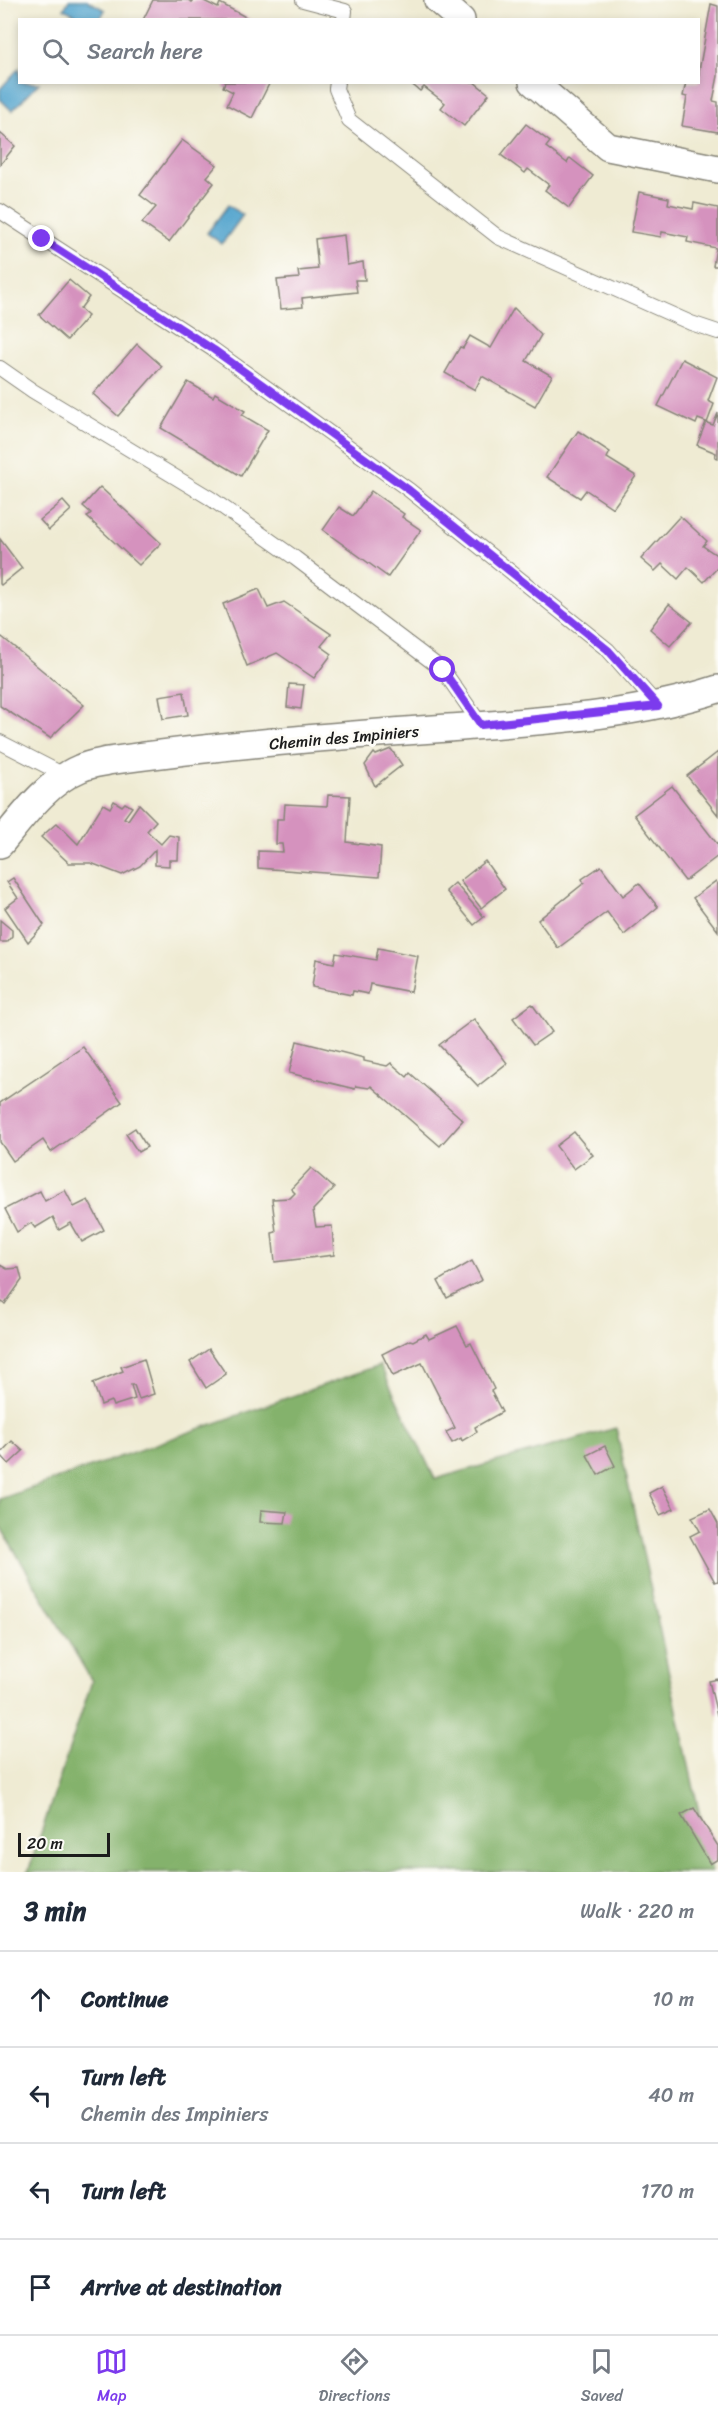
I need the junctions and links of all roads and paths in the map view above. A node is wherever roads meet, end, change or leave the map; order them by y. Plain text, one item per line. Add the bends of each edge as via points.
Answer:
1 (303, 0) edge
2 (438, 0) edge
3 (344, 18) edge
4 (458, 18) edge
5 (337, 84) edge
6 (535, 84) edge
7 (718, 169) edge
8 (0, 211) edge
9 (718, 332) edge
10 (0, 368) edge
11 (718, 689) edge
12 (658, 706) junction
13 (481, 725) junction
14 (0, 742) edge
15 (66, 776) junction
16 (0, 844) edge

1 - 3 lane via 345,11
2 - 4 street
5 - 9 lane via 349,120 498,237
6 - 7 street via 608,147
8 - 12 lane via 214,350 409,490 608,650
10 - 13 lane via 210,498 295,558 443,670
11 - 12 street, Chemin des Impiniers
12 - 13 street, Chemin des Impiniers
13 - 15 street, Chemin des Impiniers via 145,756 82,767
14 - 15 lane
15 - 16 street, Chemin des Impiniers via 29,809

